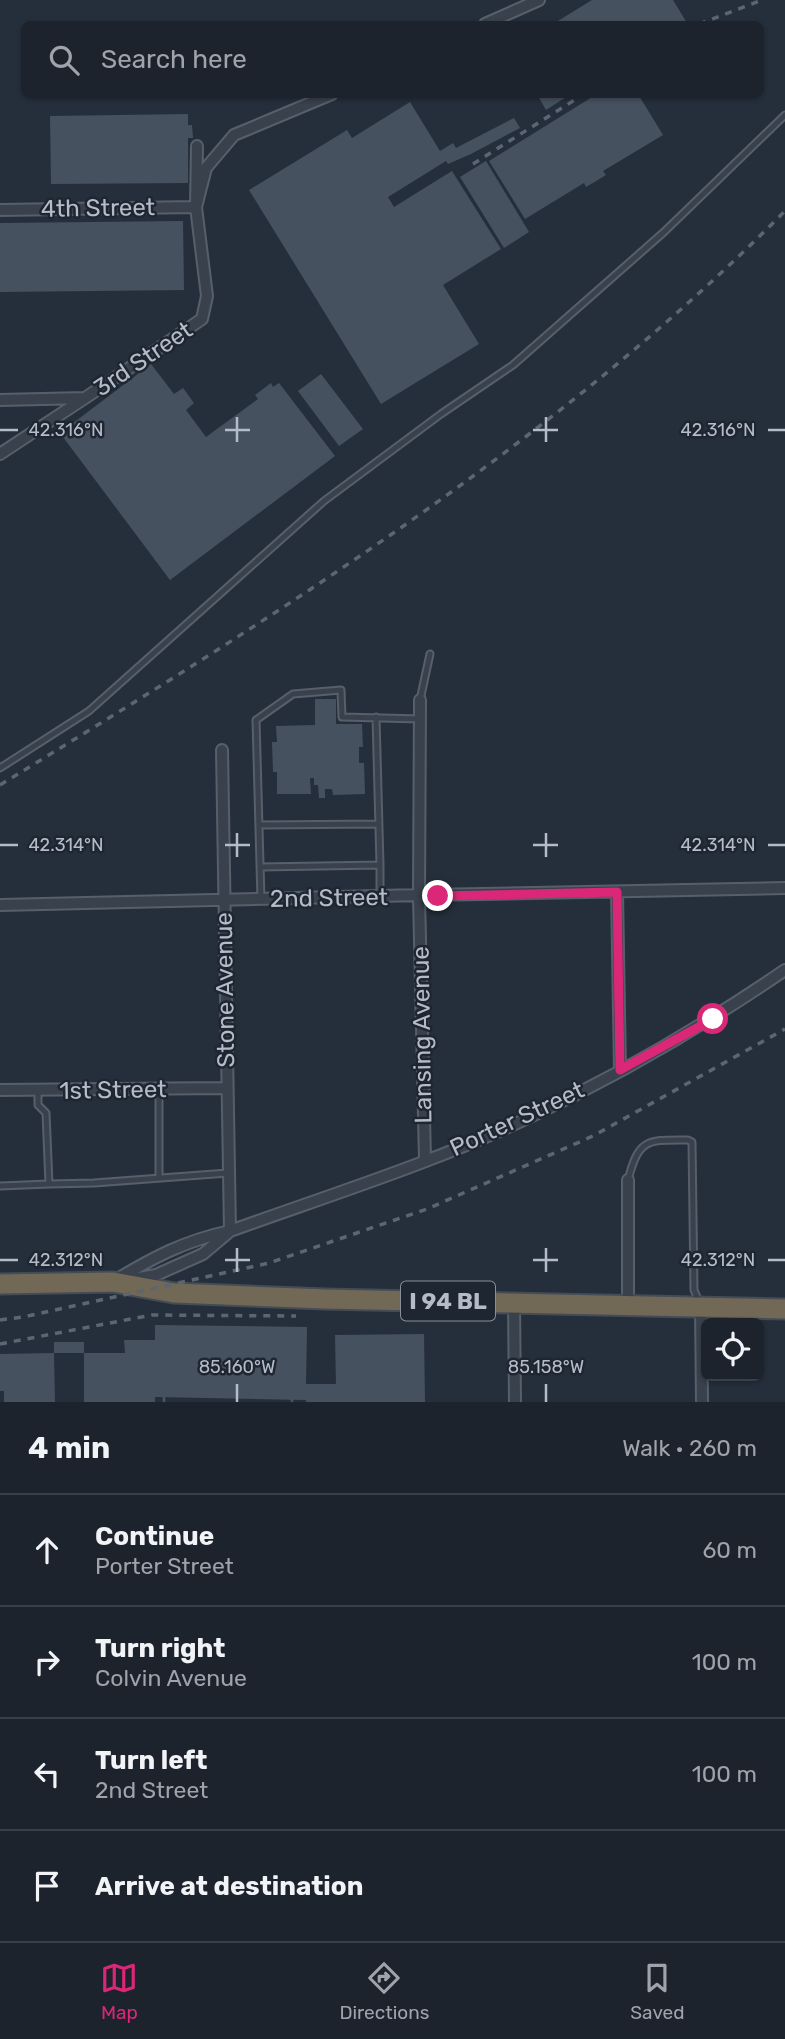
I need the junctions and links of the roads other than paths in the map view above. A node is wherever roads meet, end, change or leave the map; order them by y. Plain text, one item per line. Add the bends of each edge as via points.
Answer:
1 (539, 0) edge
2 (492, 21) edge
3 (322, 98) edge
4 (785, 115) edge
5 (197, 145) dead end
6 (197, 207) junction
7 (0, 210) edge
8 (85, 398) junction
9 (0, 400) edge
10 (0, 454) edge
11 (430, 654) dead end
12 (421, 700) joint
13 (376, 717) junction
14 (421, 719) junction
15 (222, 750) dead end
16 (0, 768) edge
17 (378, 824) junction
18 (260, 825) junction
19 (380, 865) junction
20 (260, 867) junction
21 (785, 888) edge
22 (617, 892) junction
23 (419, 897) junction
24 (380, 898) junction
25 (224, 899) junction
26 (261, 900) junction
27 (0, 905) edge
28 (785, 971) edge
29 (620, 1070) junction
30 (226, 1088) junction
31 (0, 1090) edge
32 (159, 1090) junction
33 (38, 1091) junction
34 (425, 1160) junction
35 (228, 1173) junction
36 (159, 1178) junction
37 (628, 1180) joint
38 (49, 1184) junction
39 (0, 1186) edge
40 (230, 1231) junction
41 (113, 1282) junction
42 (0, 1283) edge
43 (514, 1302) junction
44 (628, 1305) junction
45 (701, 1307) junction
46 (785, 1309) edge
47 (515, 1402) edge
48 (702, 1402) edge

1 - 2 street
3 - 6 street via 234,135 206,167
4 - 16 lane via 664,232 513,365 324,501 89,711
5 - 6 street
6 - 7 street, 4th Street
6 - 8 street, 3rd Street via 207,296 202,319
8 - 9 street, 3rd Street
8 - 10 street
11 - 12 lane
12 - 14 street, Lansing Avenue
13 - 14 lane
13 - 17 lane
13 - 18 lane via 342,717 341,690 293,694 256,720
14 - 23 street, Lansing Avenue
15 - 25 street, Stone Avenue
17 - 18 lane
17 - 19 lane
18 - 20 lane
19 - 20 lane
19 - 24 lane
20 - 26 lane
21 - 22 street, 2nd Street
22 - 23 street, 2nd Street
22 - 29 street
23 - 24 street, 2nd Street
23 - 34 street, Lansing Avenue
24 - 26 street, 2nd Street
25 - 26 street, 2nd Street
25 - 27 street, 2nd Street
25 - 30 street, Stone Avenue
28 - 29 street, Porter Street via 713,1019
29 - 34 street, Porter Street via 527,1118
30 - 32 street, 1st Street
30 - 35 street, Stone Avenue
31 - 33 street, 1st Street
32 - 33 street, 1st Street
32 - 36 lane
33 - 38 lane via 38,1105 47,1116
34 - 40 street, Porter Street
35 - 36 lane
35 - 40 street, Stone Avenue
36 - 38 lane
37 - 44 street
37 - 45 lane via 634,1157 644,1145 658,1140 692,1142 694,1290
38 - 39 lane
40 - 41 street, Porter Street via 197,1238
40 - 41 street, Porter Street via 208,1251 156,1275
41 - 42 highway, I 94 BL
41 - 43 highway, I 94 BL via 174,1293
43 - 44 highway, I 94 BL
43 - 47 street
44 - 45 highway, I 94 BL
45 - 46 highway, I 94 BL
45 - 48 street

